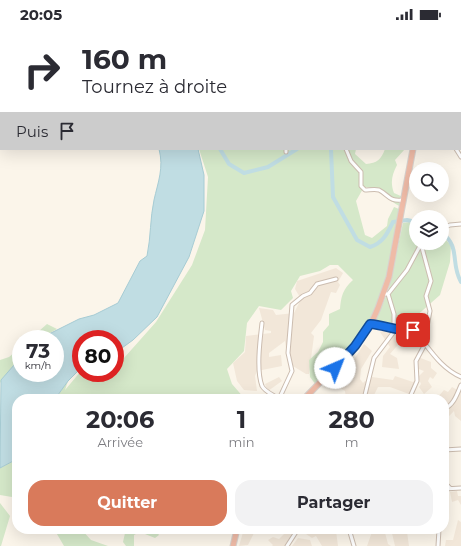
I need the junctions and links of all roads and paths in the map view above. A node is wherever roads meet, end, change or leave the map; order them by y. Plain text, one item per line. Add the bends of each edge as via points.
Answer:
1 (346, 150) edge
2 (413, 150) edge
3 (403, 200) junction
4 (461, 224) edge
5 (449, 225) edge
6 (418, 250) edge
7 (423, 250) edge
8 (336, 279) dead end
9 (386, 294) junction
10 (262, 323) dead end
11 (370, 324) junction
12 (395, 328) junction
13 (426, 332) junction
14 (425, 344) junction
15 (461, 377) edge
16 (461, 385) edge
17 (271, 394) edge
18 (281, 394) edge
19 (309, 394) edge
20 (365, 394) edge
21 (411, 394) edge
22 (449, 407) edge
23 (461, 449) edge
24 (449, 450) edge
25 (451, 488) edge
26 (461, 488) edge
27 (236, 534) edge
28 (295, 534) edge
29 (350, 534) edge
30 (439, 534) edge
31 (233, 546) edge
32 (287, 546) edge
33 (354, 546) edge
34 (438, 546) edge

1 - 3 street via 360,172 365,190 379,190 396,201
2 - 3 highway
3 - 9 highway
4 - 5 street
6 - 9 street via 407,270
7 - 13 street via 431,280 426,296 430,311
8 - 18 street via 317,284 310,293 292,305 288,353 292,372
9 - 11 highway
9 - 12 street via 394,314
10 - 17 street via 259,358 262,386
11 - 12 street
11 - 19 highway via 346,357
12 - 13 street via 404,331 418,328
12 - 20 street via 374,358
13 - 14 street
14 - 15 street via 445,368
14 - 21 street via 416,361 417,381
16 - 22 street
23 - 24 street
25 - 26 street
27 - 31 highway
28 - 32 street
29 - 33 street
30 - 34 street

